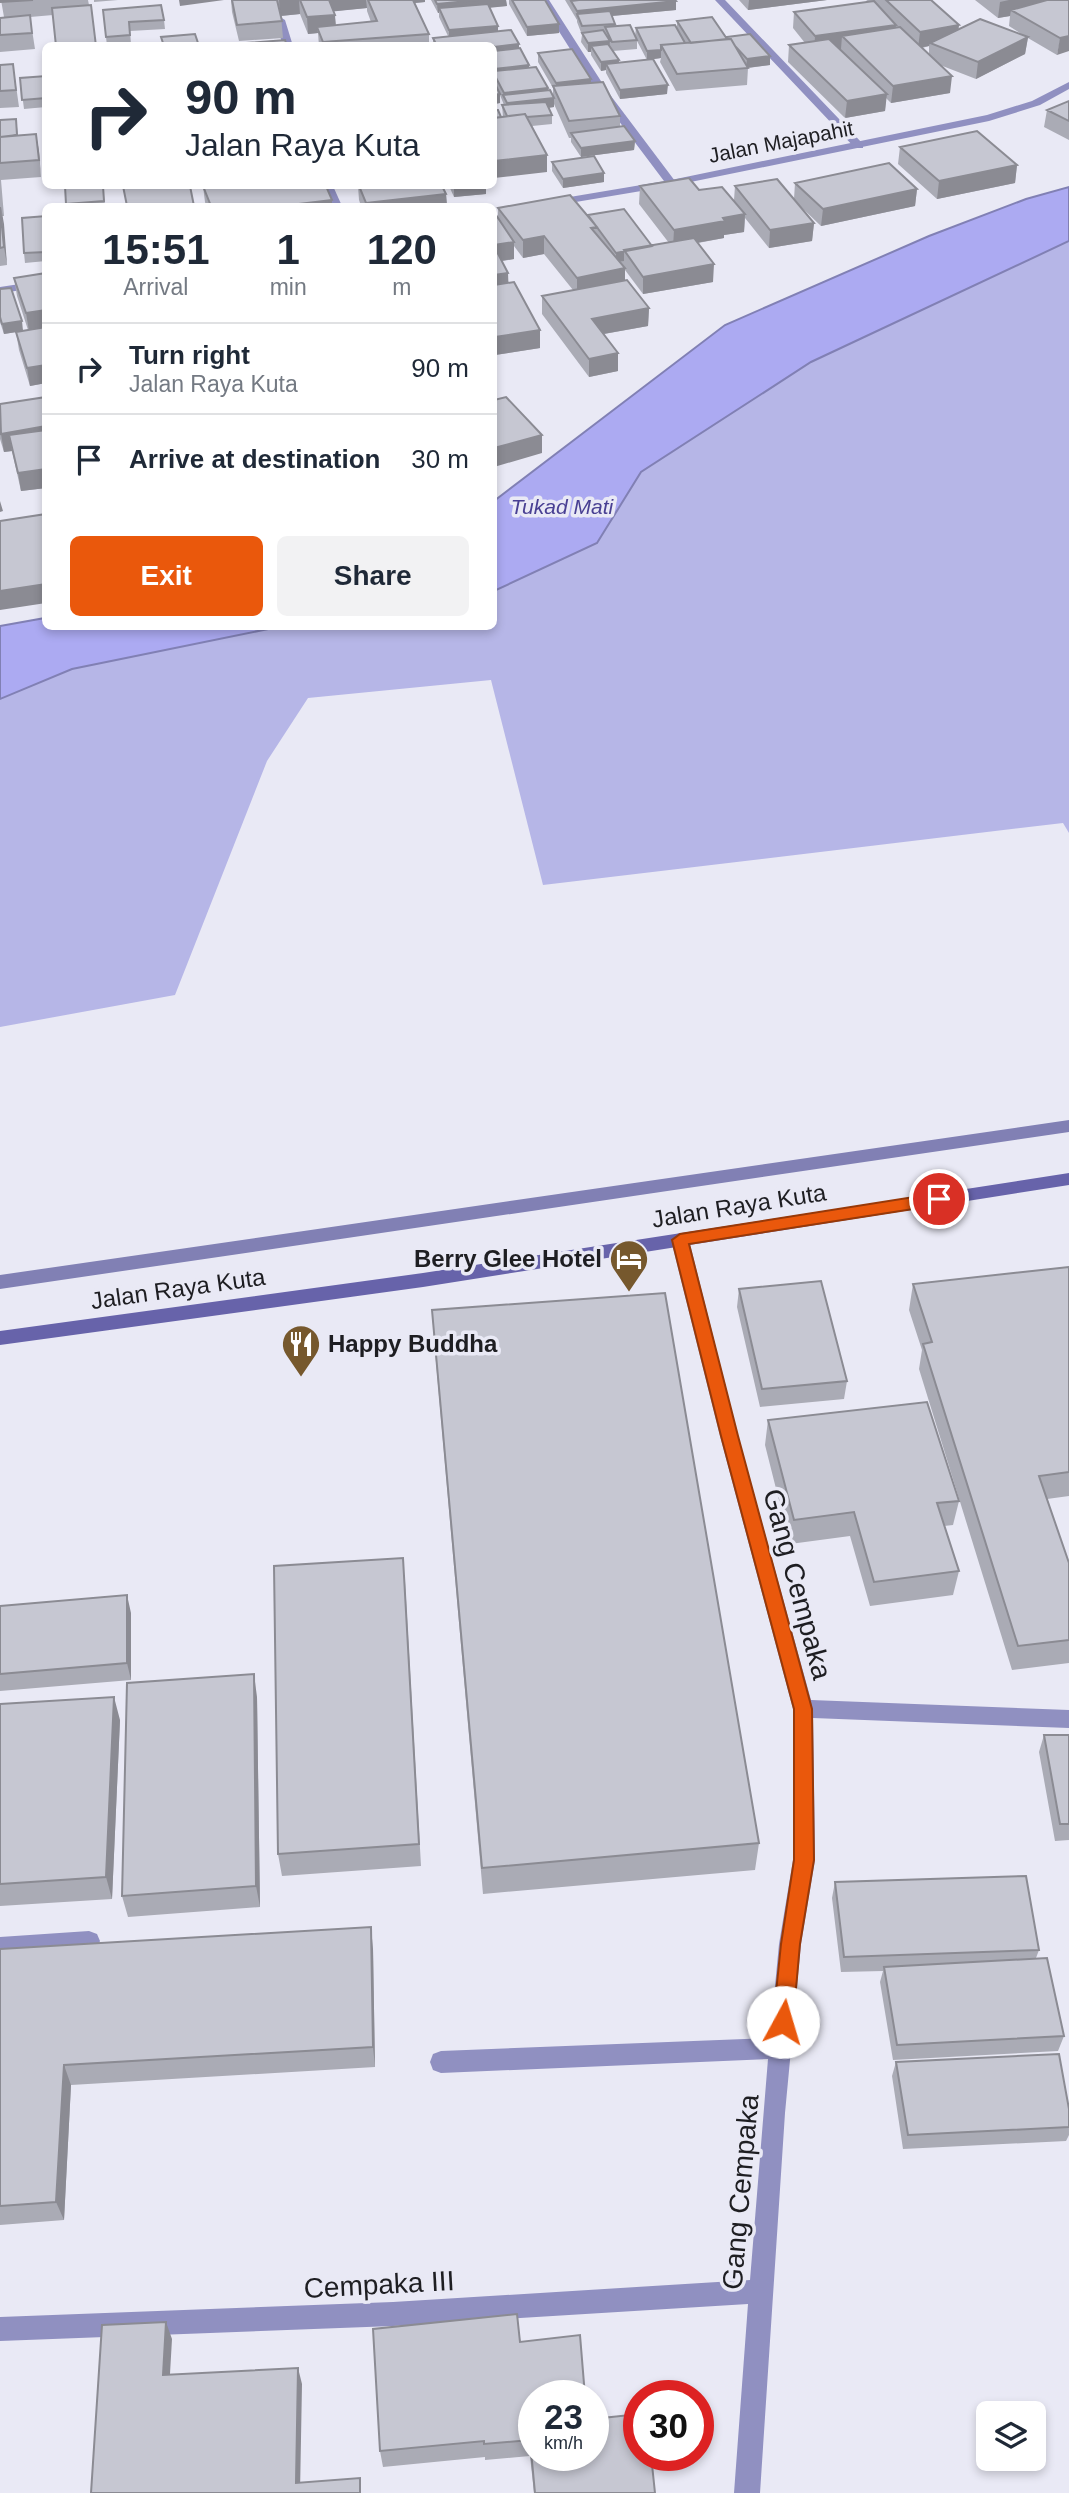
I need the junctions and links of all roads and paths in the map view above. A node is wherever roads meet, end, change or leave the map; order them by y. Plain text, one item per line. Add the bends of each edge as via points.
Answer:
1 (544, 0) edge
2 (720, 0) edge
3 (280, 20) edge
4 (287, 42) edge
5 (1069, 85) edge
6 (859, 146) junction
7 (671, 183) junction
8 (534, 206) edge
9 (42, 284) edge
10 (0, 290) edge
11 (1069, 1179) edge
12 (680, 1240) junction
13 (0, 1338) edge
14 (803, 1709) junction
15 (1069, 1719) edge
16 (89, 1941) edge
17 (0, 1947) edge
18 (780, 2048) junction
19 (441, 2063) dead end
20 (760, 2291) junction
21 (0, 2329) edge
22 (747, 2493) edge

1 - 7 street via 615,113
2 - 6 street
3 - 4 street
5 - 6 street, Jalan Majapahit via 1035,103 989,118
6 - 7 street, Jalan Majapahit
7 - 8 street, Jalan Majapahit
9 - 10 street
11 - 12 main road, Jalan Raya Kuta
12 - 13 main road, Jalan Raya Kuta
12 - 14 street, Gang Cempaka
14 - 15 street
14 - 18 street, Gang Cempaka via 804,1860
16 - 17 street
18 - 19 street
18 - 20 street, Gang Cempaka
20 - 21 street, Cempaka III via 393,2314
20 - 22 street, Gang Cempaka

